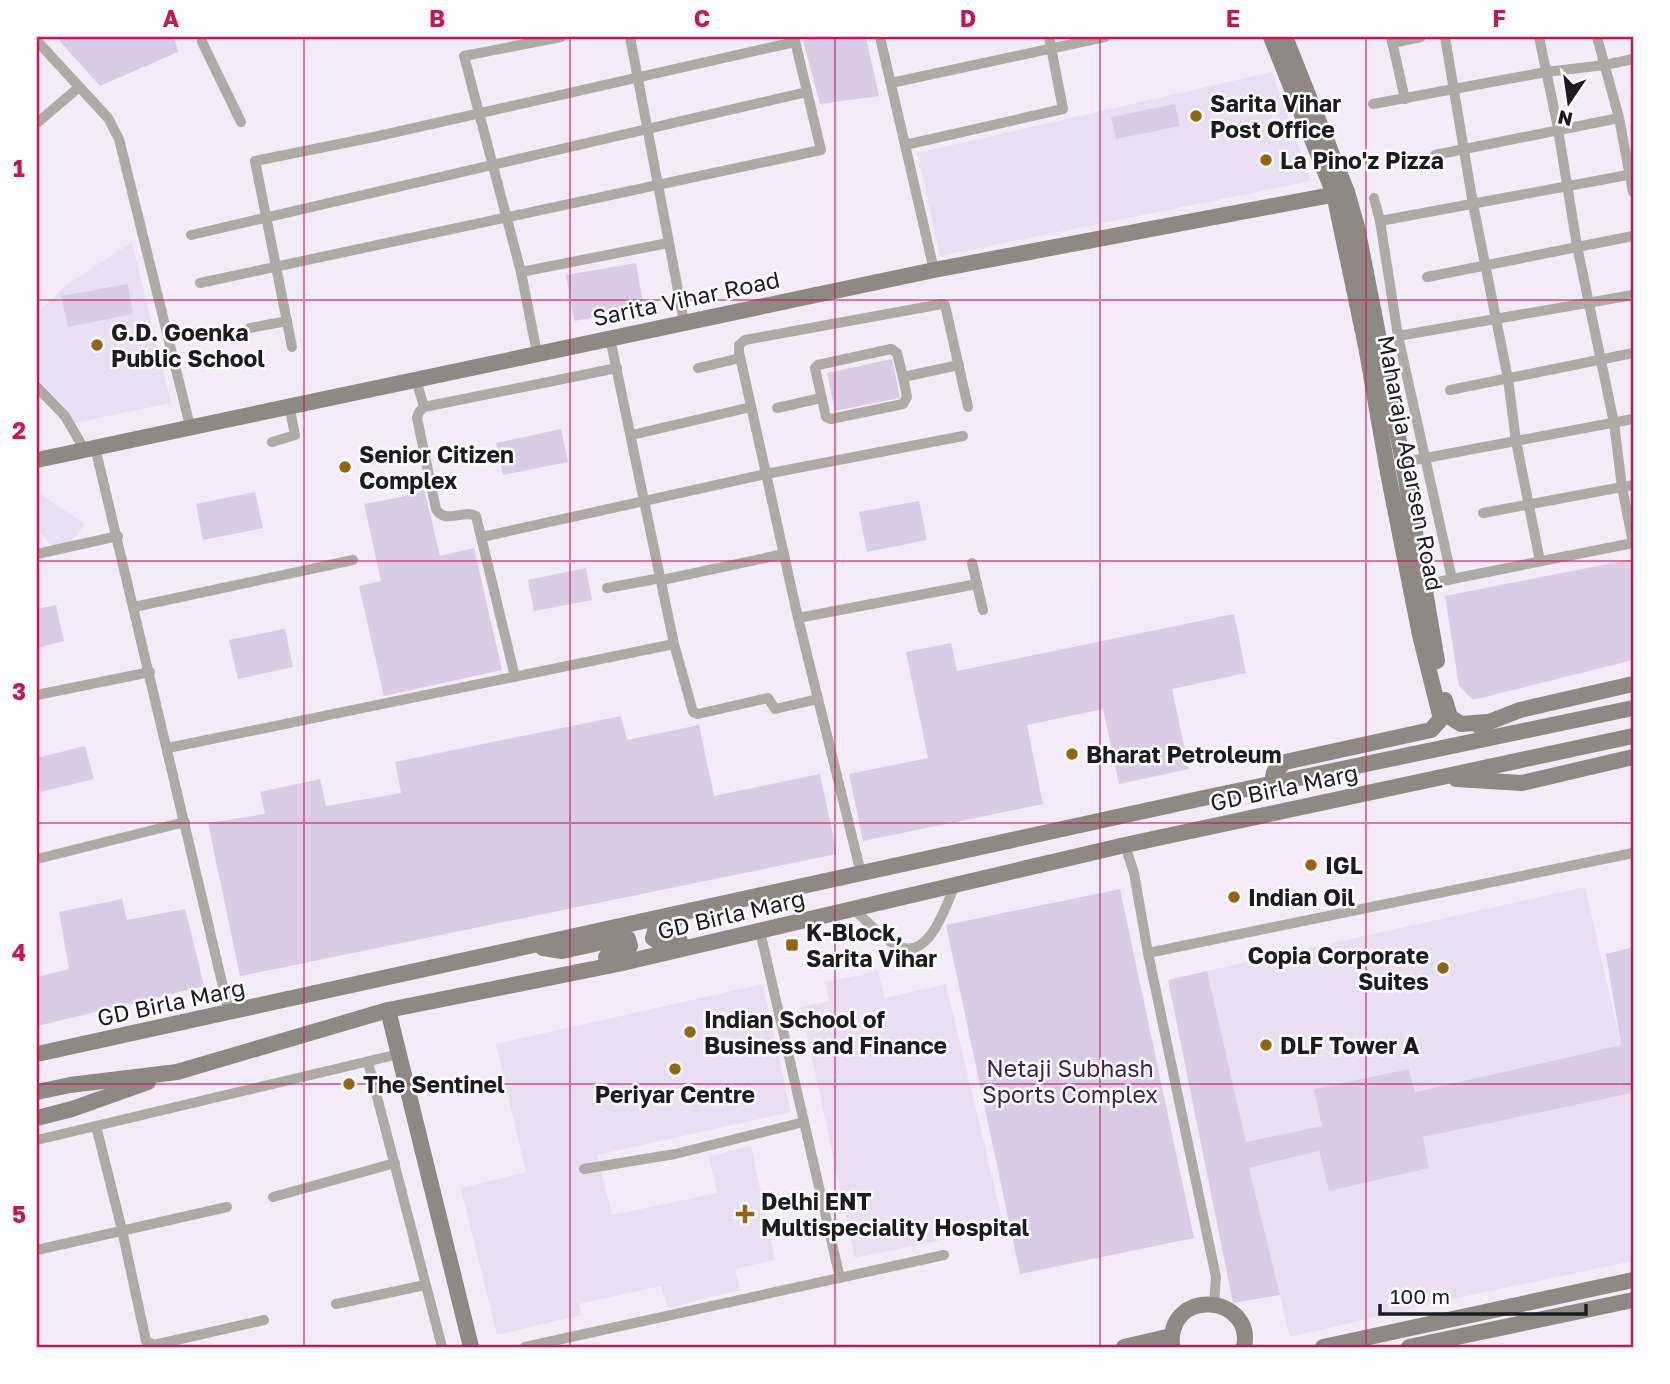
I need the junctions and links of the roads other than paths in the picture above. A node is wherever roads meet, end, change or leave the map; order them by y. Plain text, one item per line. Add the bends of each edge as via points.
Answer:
1 (202, 37) edge
2 (561, 37) edge
3 (630, 37) edge
4 (880, 37) edge
5 (1105, 37) edge
6 (1271, 37) edge
7 (1284, 37) edge
8 (1421, 37) edge
9 (1446, 37) edge
10 (1539, 37) edge
11 (1597, 37) edge
12 (794, 39) edge
13 (1391, 40) edge
14 (37, 41) edge
15 (1050, 42) edge
16 (1633, 59) edge
17 (1605, 65) junction
18 (1546, 72) junction
19 (638, 78) junction
20 (891, 83) junction
21 (78, 88) junction
22 (1456, 89) junction
23 (807, 92) junction
24 (1405, 99) junction
25 (1373, 104) dead end
26 (478, 114) junction
27 (1619, 118) junction
28 (241, 122) dead end
29 (37, 123) edge
30 (647, 129) junction
31 (1558, 131) junction
32 (905, 145) junction
33 (1464, 148) junction
34 (1435, 155) dead end
35 (492, 165) junction
36 (1632, 174) edge
37 (657, 185) junction
38 (1566, 186) junction
39 (1633, 192) edge
40 (1341, 193) junction
41 (1374, 198) dead end
42 (1473, 204) junction
43 (506, 217) junction
44 (265, 218) junction
45 (1380, 221) junction
46 (191, 234) dead end
47 (1633, 236) edge
48 (668, 243) junction
49 (1577, 246) junction
50 (1484, 265) junction
51 (275, 267) junction
52 (934, 270) junction
53 (521, 272) junction
54 (1427, 277) dead end
55 (200, 283) dead end
56 (1633, 295) edge
57 (1588, 302) junction
58 (1496, 318) junction
59 (287, 320) junction
60 (684, 322) junction
61 (250, 328) dead end
62 (1398, 336) junction
63 (610, 338) junction
64 (292, 347) dead end
65 (537, 353) junction
66 (1633, 353) edge
67 (740, 358) junction
68 (1600, 360) junction
69 (958, 365) junction
70 (617, 368) junction
71 (698, 368) dead end
72 (903, 377) junction
73 (416, 379) junction
74 (1508, 379) junction
75 (37, 387) edge
76 (1450, 390) dead end
77 (821, 398) junction
78 (289, 405) junction
79 (424, 407) junction
80 (751, 407) junction
81 (968, 407) dead end
82 (777, 408) dead end
83 (1633, 419) edge
84 (1615, 423) junction
85 (190, 426) junction
86 (632, 435) junction
87 (963, 436) dead end
88 (1516, 441) junction
89 (272, 443) dead end
90 (90, 448) junction
91 (1426, 457) junction
92 (37, 460) edge
93 (1403, 462) junction
94 (1386, 466) junction
95 (766, 474) junction
96 (1628, 486) edge
97 (646, 501) junction
98 (1528, 504) junction
99 (1483, 513) dead end
100 (118, 536) junction
101 (482, 537) junction
102 (1633, 543) edge
103 (37, 554) edge
104 (784, 554) junction
105 (353, 560) dead end
106 (1540, 561) junction
107 (972, 563) dead end
108 (662, 579) junction
109 (1452, 579) junction
110 (977, 584) junction
111 (1417, 587) junction
112 (607, 589) dead end
113 (134, 607) junction
114 (983, 610) dead end
115 (798, 618) junction
116 (674, 644) junction
117 (150, 672) junction
118 (515, 677) junction
119 (1633, 684) edge
120 (37, 695) edge
121 (818, 699) junction
122 (1633, 708) edge
123 (1488, 722) junction
124 (1633, 736) edge
125 (168, 748) junction
126 (1422, 752) junction
127 (1633, 757) edge
128 (1436, 778) junction
129 (1272, 783) junction
130 (185, 822) junction
131 (1125, 845) junction
132 (1633, 853) edge
133 (37, 859) edge
134 (862, 873) junction
135 (956, 885) junction
136 (725, 904) junction
137 (853, 909) junction
138 (760, 931) junction
139 (734, 937) junction
140 (531, 946) junction
141 (1148, 953) junction
142 (560, 976) junction
143 (388, 1010) junction
144 (229, 1013) junction
145 (37, 1054) edge
146 (398, 1054) junction
147 (368, 1062) junction
148 (177, 1072) junction
149 (37, 1091) edge
150 (37, 1118) edge
151 (804, 1122) junction
152 (96, 1126) junction
153 (37, 1140) edge
154 (395, 1163) junction
155 (584, 1169) dead end
156 (273, 1197) dead end
157 (227, 1207) dead end
158 (122, 1230) junction
159 (37, 1250) edge
160 (944, 1255) dead end
161 (840, 1278) junction
162 (1633, 1280) edge
163 (425, 1285) junction
164 (1633, 1300) edge
165 (336, 1304) dead end
166 (1214, 1304) junction
167 (264, 1321) dead end
168 (1172, 1342) edge
169 (442, 1347) edge
170 (471, 1347) edge
171 (526, 1347) edge
172 (1124, 1347) edge
173 (1244, 1347) edge
174 (1323, 1347) edge
175 (1409, 1347) edge

1 - 28 street
2 - 26 street via 464,56
3 - 19 street
4 - 20 street
5 - 15 street
6 - 40 street, Maharaja Agarsen Road
7 - 40 street, Maharaja Agarsen Road
8 - 13 street
9 - 22 street
10 - 18 street
11 - 17 street
12 - 19 street
12 - 23 street
13 - 24 street
14 - 21 street
15 - 20 street
15 - 32 street via 1063,108
16 - 17 street
17 - 18 street
17 - 27 street
18 - 22 street
18 - 31 street
19 - 26 street
19 - 30 street
20 - 32 street
21 - 29 street
21 - 85 street via 108,118 119,139
22 - 24 street
22 - 33 street
23 - 30 street
23 - 37 street via 821,150
24 - 25 street
26 - 35 street
26 - 44 street via 255,161
27 - 31 street
27 - 36 street
30 - 35 street
30 - 37 street
31 - 33 street
31 - 38 street
32 - 52 street
33 - 34 street
33 - 42 street
35 - 43 street
35 - 44 street
36 - 38 street
36 - 39 street
37 - 43 street
37 - 48 street
38 - 42 street
38 - 49 street
40 - 52 street, Sarita Vihar Road
40 - 93 street, Maharaja Agarsen Road via 1357,227
40 - 94 street, Maharaja Agarsen Road
41 - 45 street
42 - 45 street
42 - 50 street
43 - 51 street
43 - 53 street
44 - 46 street
44 - 51 street
45 - 62 street
47 - 49 street
48 - 53 street
48 - 60 street
49 - 50 street
49 - 57 street
50 - 54 street
50 - 58 street
51 - 55 street
51 - 59 street
52 - 60 street, Sarita Vihar Road
53 - 65 street
56 - 57 street
57 - 58 street
57 - 68 street
58 - 62 street
58 - 74 street
59 - 61 street
59 - 64 street
60 - 63 street, Sarita Vihar Road
62 - 91 street
63 - 65 street, Sarita Vihar Road
63 - 70 street
65 - 73 street, Sarita Vihar Road
66 - 68 street
67 - 69 street via 739,345 745,340 939,303 944,305
67 - 71 street
67 - 80 street
68 - 74 street
68 - 84 street
69 - 72 street
69 - 81 street
70 - 79 street
70 - 86 street
72 - 77 street via 906,401 900,405 831,419 826,417
72 - 77 street via 897,353 891,349 818,365
73 - 78 street, Sarita Vihar Road
73 - 79 street
74 - 76 street
74 - 88 street
75 - 90 street
77 - 82 street
78 - 85 street, Sarita Vihar Road
78 - 89 street via 295,435
79 - 101 street via 417,418 436,509 444,518 466,513 476,516
80 - 86 street
80 - 95 street
83 - 84 street
84 - 88 street
84 - 96 street
85 - 90 street, Sarita Vihar Road
86 - 97 street
87 - 95 street
88 - 91 street
88 - 98 street
90 - 92 street, Sarita Vihar Road
90 - 100 street
91 - 93 street
91 - 109 street
93 - 94 street
93 - 111 street, Maharaja Agarsen Road
94 - 111 street, Maharaja Agarsen Road
95 - 97 street
95 - 104 street
96 - 98 street
96 - 102 street
97 - 101 street
97 - 108 street
98 - 99 street
98 - 106 street
100 - 103 street
100 - 113 street
101 - 118 street
102 - 106 street
104 - 108 street
104 - 115 street
105 - 113 street
106 - 109 street
107 - 110 street
108 - 112 street
108 - 116 street
109 - 111 street
110 - 114 street
110 - 115 street
111 - 123 street, Maharaja Agarsen Road via 1450,717 1461,724
111 - 129 street, Maharaja Agarsen Road via 1441,719 1438,725 1285,762 1274,772
113 - 117 street
115 - 121 street
116 - 118 street
116 - 121 street via 695,714 768,698 775,709
117 - 120 street
117 - 125 street
118 - 125 street
119 - 123 street
121 - 134 street
122 - 126 street
123 - 126 street
124 - 128 street, GD Birla Marg
125 - 130 street
126 - 129 street, GD Birla Marg
127 - 128 street via 1522,783
128 - 131 street, GD Birla Marg
129 - 134 street, GD Birla Marg
130 - 133 street
130 - 144 street
131 - 135 street, GD Birla Marg
131 - 141 street
132 - 141 street
134 - 136 street, GD Birla Marg
135 - 137 street, GD Birla Marg
135 - 137 street via 927,941 913,948 899,947
136 - 139 street via 709,914 656,928 653,938 661,944 719,934
136 - 140 street, GD Birla Marg
137 - 138 street, GD Birla Marg
138 - 139 street, GD Birla Marg
138 - 151 street
139 - 142 street, GD Birla Marg
140 - 142 street via 562,951 622,938 629,942 624,952 572,965
140 - 144 street, GD Birla Marg
141 - 166 street via 1216,1277
142 - 143 street, GD Birla Marg
143 - 146 street
143 - 148 street, GD Birla Marg
144 - 145 street, GD Birla Marg
146 - 147 street
146 - 170 street
147 - 152 street
147 - 154 street
148 - 149 street, GD Birla Marg
148 - 150 street
151 - 155 street via 675,1154
151 - 161 street
152 - 153 street
152 - 158 street
154 - 156 street
154 - 163 street
157 - 158 street
158 - 159 street
158 - 167 street via 149,1345
160 - 161 street
161 - 171 street
162 - 174 street
163 - 165 street
163 - 169 street
164 - 175 street
166 - 168 street via 1186,1311 1175,1323
166 - 173 street via 1236,1316 1244,1330
168 - 172 street

